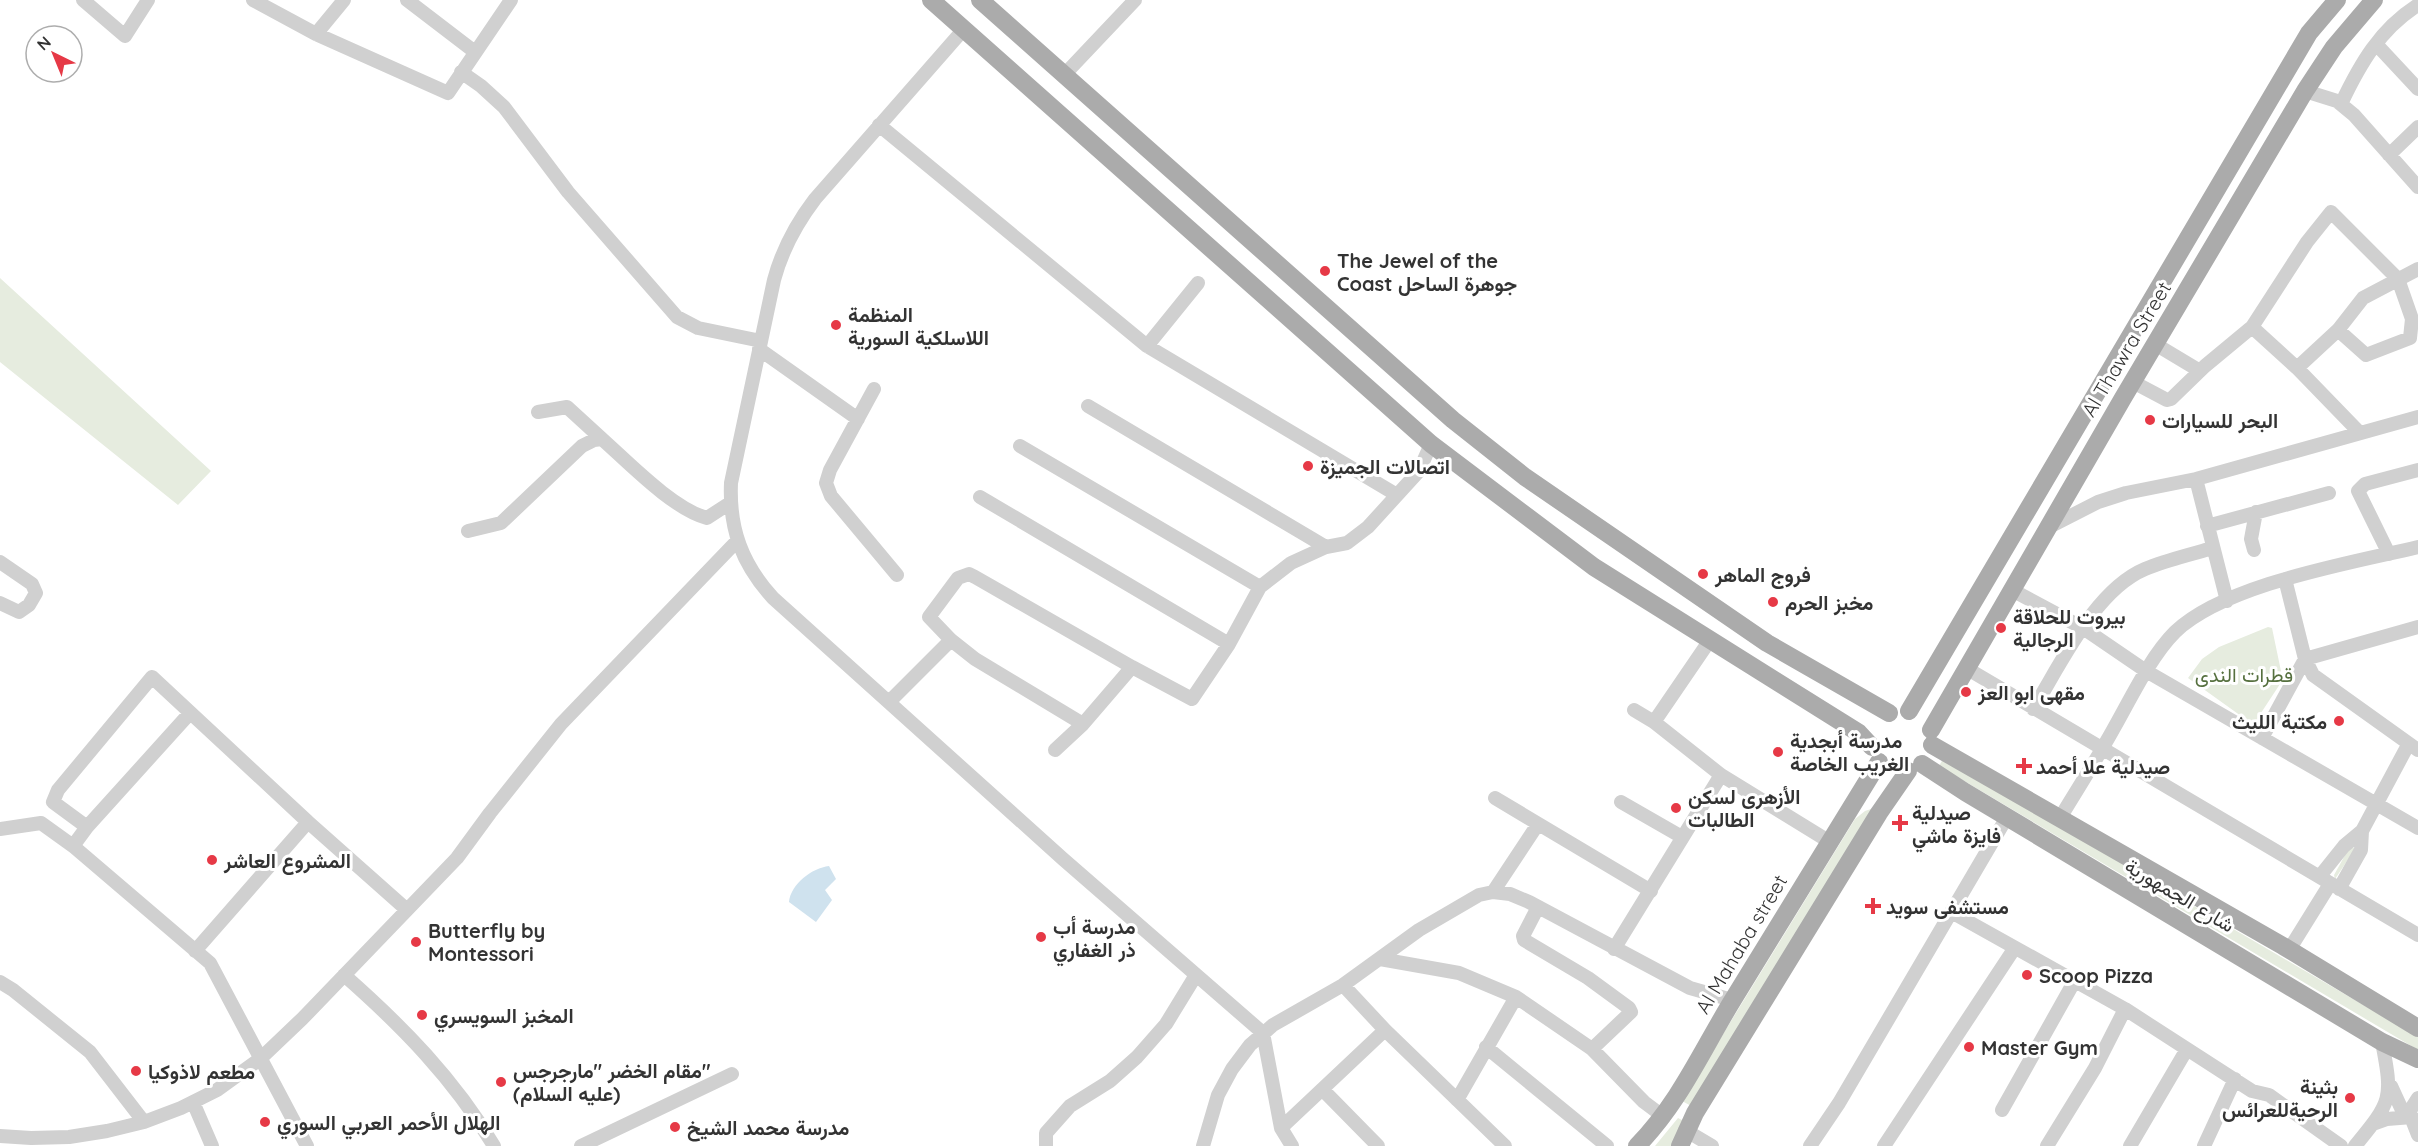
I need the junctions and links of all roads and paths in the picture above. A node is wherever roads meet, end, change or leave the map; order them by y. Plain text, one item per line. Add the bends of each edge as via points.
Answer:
1 (83, 0) edge
2 (148, 0) edge
3 (252, 0) edge
4 (344, 0) edge
5 (407, 0) edge
6 (511, 0) edge
7 (931, 0) edge
8 (980, 0) edge
9 (1135, 0) edge
10 (2337, 0) edge
11 (2374, 0) edge
12 (2418, 5) edge
13 (964, 29) junction
14 (316, 34) junction
15 (2376, 45) junction
16 (475, 52) junction
17 (461, 72) junction
18 (1064, 75) junction
19 (2418, 89) edge
20 (2305, 91) junction
21 (2341, 104) junction
22 (879, 125) junction
23 (2418, 127) edge
24 (2390, 155) junction
25 (2416, 179) edge
26 (2418, 269) edge
27 (2398, 279) junction
28 (1198, 283) dead end
29 (2252, 327) junction
30 (2338, 330) junction
31 (2414, 338) edge
32 (2155, 344) junction
33 (760, 345) junction
34 (1147, 346) junction
35 (2121, 352) junction
36 (2144, 363) junction
37 (2297, 368) junction
38 (2200, 371) junction
39 (2133, 382) junction
40 (2101, 387) junction
41 (874, 389) dead end
42 (2123, 398) junction
43 (1088, 406) dead end
44 (538, 412) dead end
45 (2418, 417) edge
46 (858, 419) junction
47 (2360, 433) junction
48 (602, 439) junction
49 (1431, 444) junction
50 (1020, 446) dead end
51 (2418, 470) edge
52 (1525, 477) junction
53 (2196, 479) junction
54 (2329, 493) dead end
55 (1397, 495) junction
56 (980, 497) dead end
57 (1506, 500) junction
58 (730, 502) junction
59 (2256, 512) junction
60 (2207, 526) junction
61 (2049, 527) junction
62 (468, 531) dead end
63 (737, 542) junction
64 (1326, 547) junction
65 (2418, 547) edge
66 (2212, 548) junction
67 (2254, 550) dead end
68 (2389, 554) junction
69 (0, 562) edge
70 (897, 575) dead end
71 (2285, 579) junction
72 (1260, 587) junction
73 (2012, 590) junction
74 (2226, 601) junction
75 (0, 603) edge
76 (2418, 627) edge
77 (2083, 628) junction
78 (951, 640) junction
79 (1710, 640) junction
80 (1229, 644) junction
81 (2305, 659) junction
82 (1132, 667) junction
83 (1966, 668) junction
84 (2146, 670) junction
85 (1832, 681) junction
86 (1782, 685) junction
87 (889, 702) junction
88 (2033, 709) junction
89 (1634, 710) dead end
90 (1908, 711) junction
91 (190, 713) junction
92 (1889, 713) junction
93 (1654, 722) junction
94 (1083, 724) junction
95 (1931, 737) junction
96 (2262, 738) junction
97 (2413, 747) edge
98 (2103, 749) junction
99 (1055, 750) dead end
100 (1876, 754) junction
101 (1915, 767) junction
102 (1721, 775) junction
103 (1495, 798) dead end
104 (1857, 799) junction
105 (1621, 802) dead end
106 (2377, 803) junction
107 (1879, 813) junction
108 (2007, 818) junction
109 (2060, 818) junction
110 (308, 822) junction
111 (1538, 824) junction
112 (87, 827) junction
113 (0, 828) edge
114 (2418, 828) edge
115 (2362, 831) junction
116 (1682, 837) junction
117 (1830, 843) junction
118 (73, 846) junction
119 (2330, 883) junction
120 (1651, 891) junction
121 (1493, 892) junction
122 (1538, 907) junction
123 (406, 909) junction
124 (1953, 913) junction
125 (2418, 935) edge
126 (1614, 949) junction
127 (2014, 949) junction
128 (2289, 950) junction
129 (195, 951) junction
130 (1380, 959) junction
131 (344, 975) junction
132 (1196, 975) junction
133 (2074, 981) junction
134 (0, 982) edge
135 (1342, 985) junction
136 (1516, 997) junction
137 (1732, 1000) junction
138 (2125, 1010) junction
139 (2418, 1028) edge
140 (1385, 1030) junction
141 (1263, 1034) junction
142 (2382, 1041) junction
143 (1486, 1047) junction
144 (1592, 1049) junction
145 (2187, 1049) junction
146 (260, 1059) junction
147 (2418, 1059) edge
148 (732, 1074) dead end
149 (2235, 1079) junction
150 (2390, 1081) junction
151 (1323, 1090) junction
152 (2418, 1098) edge
153 (1457, 1100) junction
154 (1675, 1101) junction
155 (193, 1102) junction
156 (2002, 1110) dead end
157 (1695, 1113) junction
158 (1664, 1117) junction
159 (2412, 1117) junction
160 (144, 1122) junction
161 (2373, 1124) junction
162 (1281, 1128) junction
163 (2418, 1135) edge
164 (0, 1136) edge
165 (1682, 1138) edge
166 (1817, 1144) edge
167 (212, 1146) edge
168 (307, 1146) edge
169 (494, 1146) edge
170 (581, 1146) edge
171 (1046, 1146) edge
172 (1203, 1146) edge
173 (1292, 1146) edge
174 (1378, 1146) edge
175 (1505, 1146) edge
176 (1607, 1146) edge
177 (1637, 1146) edge
178 (1712, 1146) edge
179 (1884, 1146) edge
180 (2047, 1146) edge
181 (2130, 1146) edge
182 (2204, 1146) edge
183 (2341, 1146) edge
184 (2355, 1146) edge

1 - 2 street via 125,36
3 - 14 street
4 - 14 street
5 - 16 street
6 - 16 street
7 - 13 main road
8 - 18 main road
9 - 18 street
10 - 35 main road, Al Thawra Street via 2309,33
11 - 20 main road, Al Thawra Street via 2334,47
12 - 15 street via 2398,18
13 - 22 street
13 - 49 main road
14 - 17 street via 448,93
15 - 19 street
15 - 21 street via 2357,69
16 - 17 street
17 - 33 street via 504,107 568,192 677,317 698,328
18 - 52 main road via 1453,420
20 - 21 street
20 - 32 main road, Al Thawra Street
21 - 24 street
22 - 33 street via 810,205 789,238 777,267
22 - 34 street
23 - 24 street
24 - 25 street
26 - 27 street
27 - 29 street via 2331,212
27 - 30 street via 2363,298
27 - 31 street via 2412,319
28 - 34 street
29 - 37 street
29 - 38 street
30 - 31 street via 2366,355
30 - 37 street
32 - 36 main road, Al Thawra Street
32 - 38 street
33 - 46 street
33 - 58 street
34 - 55 street
35 - 36 main road via 2131,361
35 - 40 main road, Al Thawra Street
36 - 39 main road, Al Thawra Street
37 - 47 street
38 - 39 street via 2167,400
39 - 42 main road, Al Thawra Street
40 - 42 main road
40 - 90 main road, Al Thawra Street
41 - 46 street
42 - 61 main road, Al Thawra Street
43 - 64 street
44 - 48 street via 567,407
45 - 47 street
46 - 70 street via 828,474 827,488
47 - 53 street
48 - 58 street via 677,503 697,515 706,518
48 - 62 street via 582,446 501,523
49 - 55 street via 1419,471
49 - 57 main road
50 - 72 street
51 - 68 street via 2365,484 2358,491
52 - 57 main road
52 - 85 main road via 1767,643
53 - 60 street
53 - 61 street via 2098,502
54 - 59 street
55 - 64 street via 1354,538
56 - 80 street
57 - 79 main road via 1594,567
58 - 63 street
59 - 60 street
59 - 67 street via 2251,539
60 - 66 street
61 - 73 main road, Al Thawra Street
63 - 87 street via 751,572 773,598
63 - 123 street via 561,724 462,852
64 - 72 street via 1291,563
65 - 68 street
66 - 74 street
66 - 77 street via 2144,570 2113,590
68 - 71 street
69 - 75 street via 32,584 36,593 20,612
71 - 74 street
71 - 81 street
72 - 80 street
73 - 77 street
73 - 83 main road, Al Thawra Street
74 - 84 street via 2203,611 2175,633
76 - 81 street
77 - 84 street
77 - 88 street
78 - 82 street via 929,617 958,578 969,574
78 - 87 street
78 - 94 street via 975,659
79 - 86 main road
79 - 93 street
80 - 82 street via 1192,699
81 - 96 street
81 - 97 street via 2313,675
82 - 94 street
83 - 88 street
83 - 95 main road, Al Thawra Street
84 - 96 street
84 - 98 street
85 - 86 main road via 1833,698 1826,704
85 - 92 main road
86 - 100 main road via 1859,733
87 - 132 street
88 - 98 street
89 - 93 street
90 - 92 main road
90 - 95 main road via 1926,721
91 - 110 street
91 - 112 street
91 - 112 street via 152,678 58,790 53,802
92 - 100 main road via 1875,727
93 - 102 street
94 - 99 street
95 - 101 main road via 1930,752
95 - 109 main road, شارع الجمهورية
96 - 106 street
97 - 106 street
98 - 109 street
98 - 119 street
100 - 101 main road via 1893,770
100 - 104 main road, Al Mahaba street
101 - 107 main road
101 - 108 main road, شارع الجمهورية
102 - 116 street
102 - 117 street
103 - 111 street
104 - 107 main road via 1868,800
104 - 117 main road, Al Mahaba street
105 - 116 street
106 - 114 street
106 - 115 street
107 - 157 main road
108 - 124 street
108 - 142 main road, شارع الجمهورية
109 - 128 main road, شارع الجمهورية
110 - 123 street
110 - 129 street
111 - 120 street
111 - 121 street
112 - 118 street
113 - 118 street via 41,823
115 - 119 street via 2344,846
115 - 119 street via 2361,850
116 - 120 street
117 - 137 main road, Al Mahaba street
118 - 129 street
119 - 125 street
119 - 128 street
120 - 126 street
121 - 122 street via 1510,894
121 - 130 street via 1479,895 1419,930
122 - 126 street
122 - 144 street via 1524,940 1588,978 1631,1012
123 - 131 street
124 - 127 street
124 - 166 street
126 - 137 street via 1690,988
127 - 133 street
127 - 179 street
128 - 139 main road, شارع الجمهورية
129 - 146 street via 210,963
130 - 135 street
130 - 136 street via 1459,973
131 - 146 street
131 - 169 street via 427,1054
132 - 141 street
132 - 171 street via 1166,1024 1137,1058 1110,1082 1070,1106 1046,1133
133 - 138 street
133 - 156 street
134 - 160 street via 90,1052
135 - 140 street
135 - 141 street via 1283,1018
136 - 143 street
136 - 144 street
137 - 154 main road, Al Mahaba street
138 - 145 street
138 - 180 street via 2096,1068
140 - 151 street
140 - 153 street
141 - 162 street
141 - 172 street via 1240,1056 1224,1082
142 - 147 main road, شارع الجمهورية
142 - 150 street
143 - 153 street
143 - 176 street
144 - 158 street
145 - 149 street
145 - 181 street
146 - 155 street
146 - 168 street
148 - 170 street
149 - 182 street
149 - 183 street via 2269,1095
150 - 159 street via 2402,1110
150 - 161 street via 2388,1098
151 - 162 street
151 - 174 street
152 - 159 street via 2409,1112
153 - 175 street
154 - 157 main road
154 - 158 main road, Al Mahaba street
155 - 160 street
155 - 167 street
157 - 165 main road
158 - 177 main road, Al Mahaba street
159 - 161 street
159 - 163 street
160 - 164 street via 69,1137
161 - 184 street
162 - 173 street
165 - 178 street

